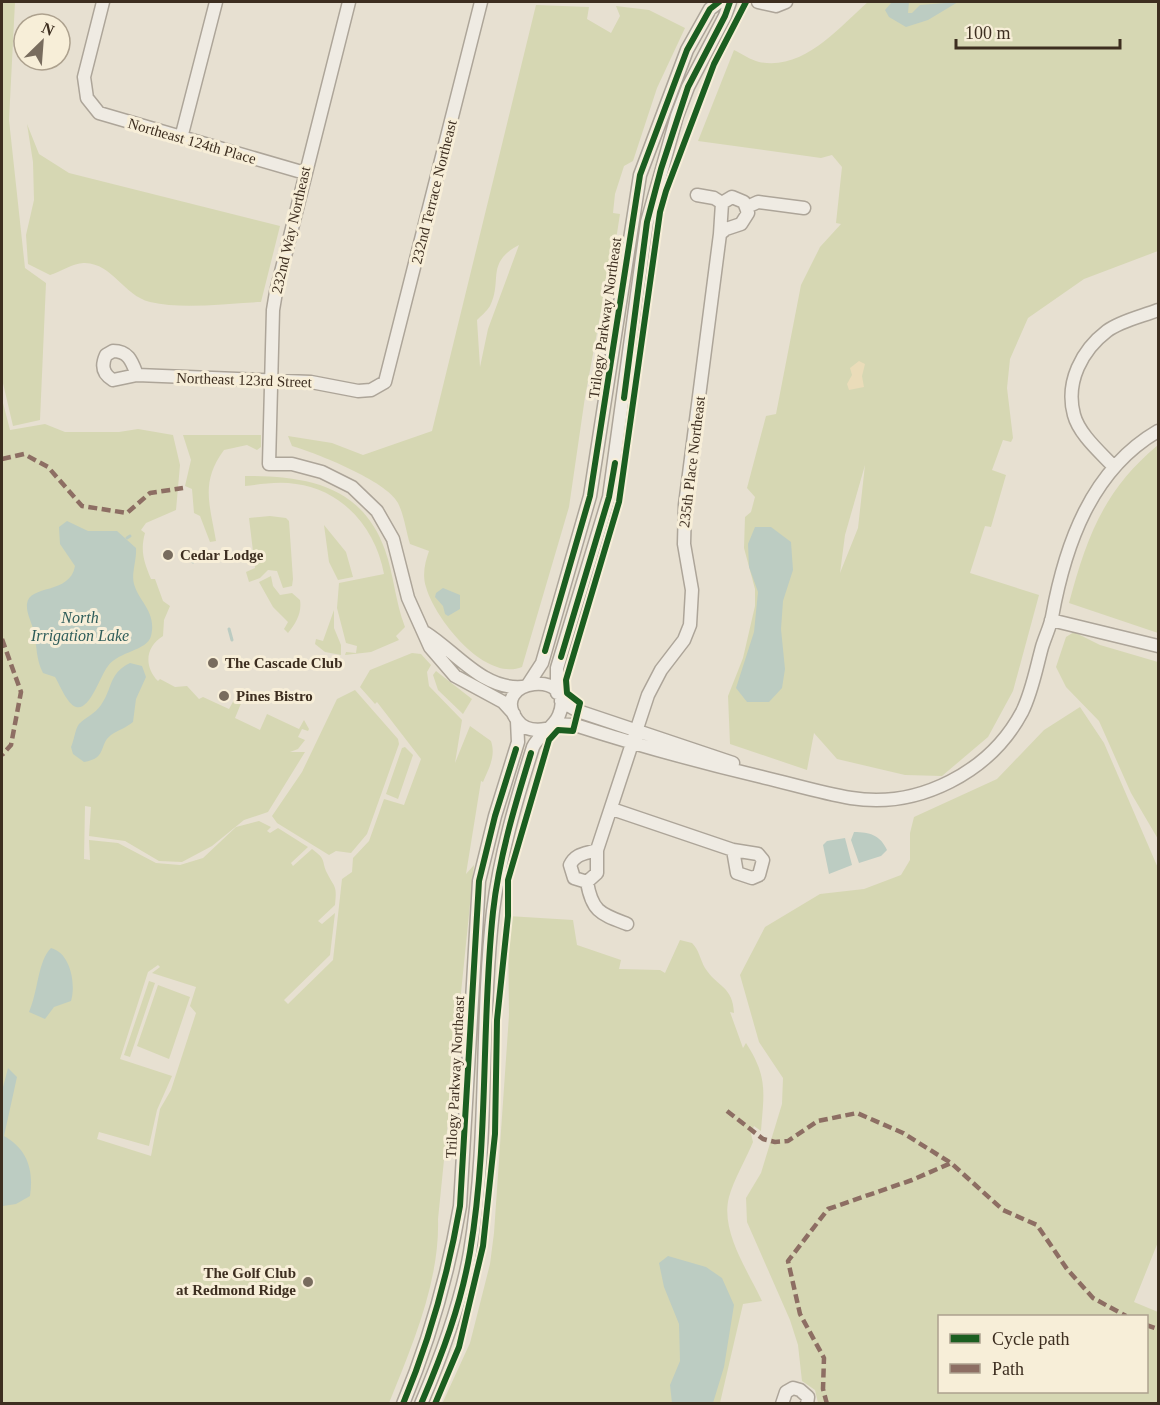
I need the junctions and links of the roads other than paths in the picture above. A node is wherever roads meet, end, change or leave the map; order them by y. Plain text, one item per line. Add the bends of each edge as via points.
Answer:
1 (103, 2) edge
2 (216, 2) edge
3 (349, 2) edge
4 (481, 2) edge
5 (718, 2) edge
6 (730, 2) edge
7 (758, 2) edge
8 (786, 2) edge
9 (182, 138) junction
10 (305, 173) junction
11 (698, 195) dead end
12 (722, 203) junction
13 (747, 207) junction
14 (804, 208) dead end
15 (720, 234) junction
16 (1158, 310) edge
17 (137, 375) dead end
18 (272, 381) junction
19 (385, 382) joint
20 (1158, 431) edge
21 (1113, 466) junction
22 (1051, 620) junction
23 (426, 633) junction
24 (1158, 646) edge
25 (526, 685) junction
26 (559, 697) junction
27 (516, 718) junction
28 (550, 726) junction
29 (638, 729) junction
30 (633, 743) junction
31 (788, 783) junction
32 (612, 809) junction
33 (597, 850) junction
34 (733, 850) dead end
35 (587, 882) junction
36 (627, 924) dead end
37 (403, 1404) edge
38 (421, 1404) edge
39 (782, 1404) edge
40 (807, 1404) edge

1 - 9 street, Northeast 124th Place via 84,77 87,98 99,113 113,119
2 - 9 street
3 - 10 street, 232nd Way Northeast
4 - 19 street, 232nd Terrace Northeast
5 - 25 street, Trilogy Parkway Northeast via 687,50 640,175 590,496 542,663
6 - 26 street, Trilogy Parkway Northeast via 680,106 647,222 611,485 557,668
7 - 8 street via 776,6
9 - 10 street, Northeast 124th Place
10 - 18 street, 232nd Way Northeast via 276,292
11 - 12 street
12 - 13 street via 732,197
12 - 15 street, 235th Place Northeast
13 - 14 street via 758,202
13 - 15 street via 741,224
15 - 29 street, 235th Place Northeast via 683,526 692,590 690,625 656,678
16 - 21 street via 1109,329 1086,352 1071,384 1074,416
17 - 18 street, Northeast 123rd Street
18 - 19 street, Northeast 123rd Street via 311,382 358,391 371,390
18 - 23 street, 232nd Way Northeast via 270,464 292,464 322,472 352,487 377,511 393,539 408,598
20 - 21 street
21 - 22 street via 1082,517 1070,546
22 - 24 street
22 - 31 street via 1021,713 992,753 971,770 950,783 895,799 852,798
23 - 25 street via 494,683 511,688
23 - 27 street via 430,647 455,676 503,702
25 - 26 street via 544,683
25 - 27 street via 514,699
26 - 28 street via 561,709
26 - 29 street via 578,711
27 - 28 street via 530,730
27 - 37 street, Trilogy Parkway Northeast via 518,742 479,881 463,1168 453,1245 433,1329
28 - 30 street via 574,725
28 - 38 street, Trilogy Parkway Northeast via 532,747 503,851 493,912 478,1196 470,1254 456,1311
29 - 30 street, 235th Place Northeast
29 - 31 street
30 - 31 street
30 - 32 street, 235th Place Northeast
32 - 33 street, 235th Place Northeast
32 - 34 street
33 - 35 street, 235th Place Northeast via 597,873
33 - 35 street via 580,854 570,865 574,878
35 - 36 street via 591,903 601,914
39 - 40 street via 786,1392 793,1388 808,1397

